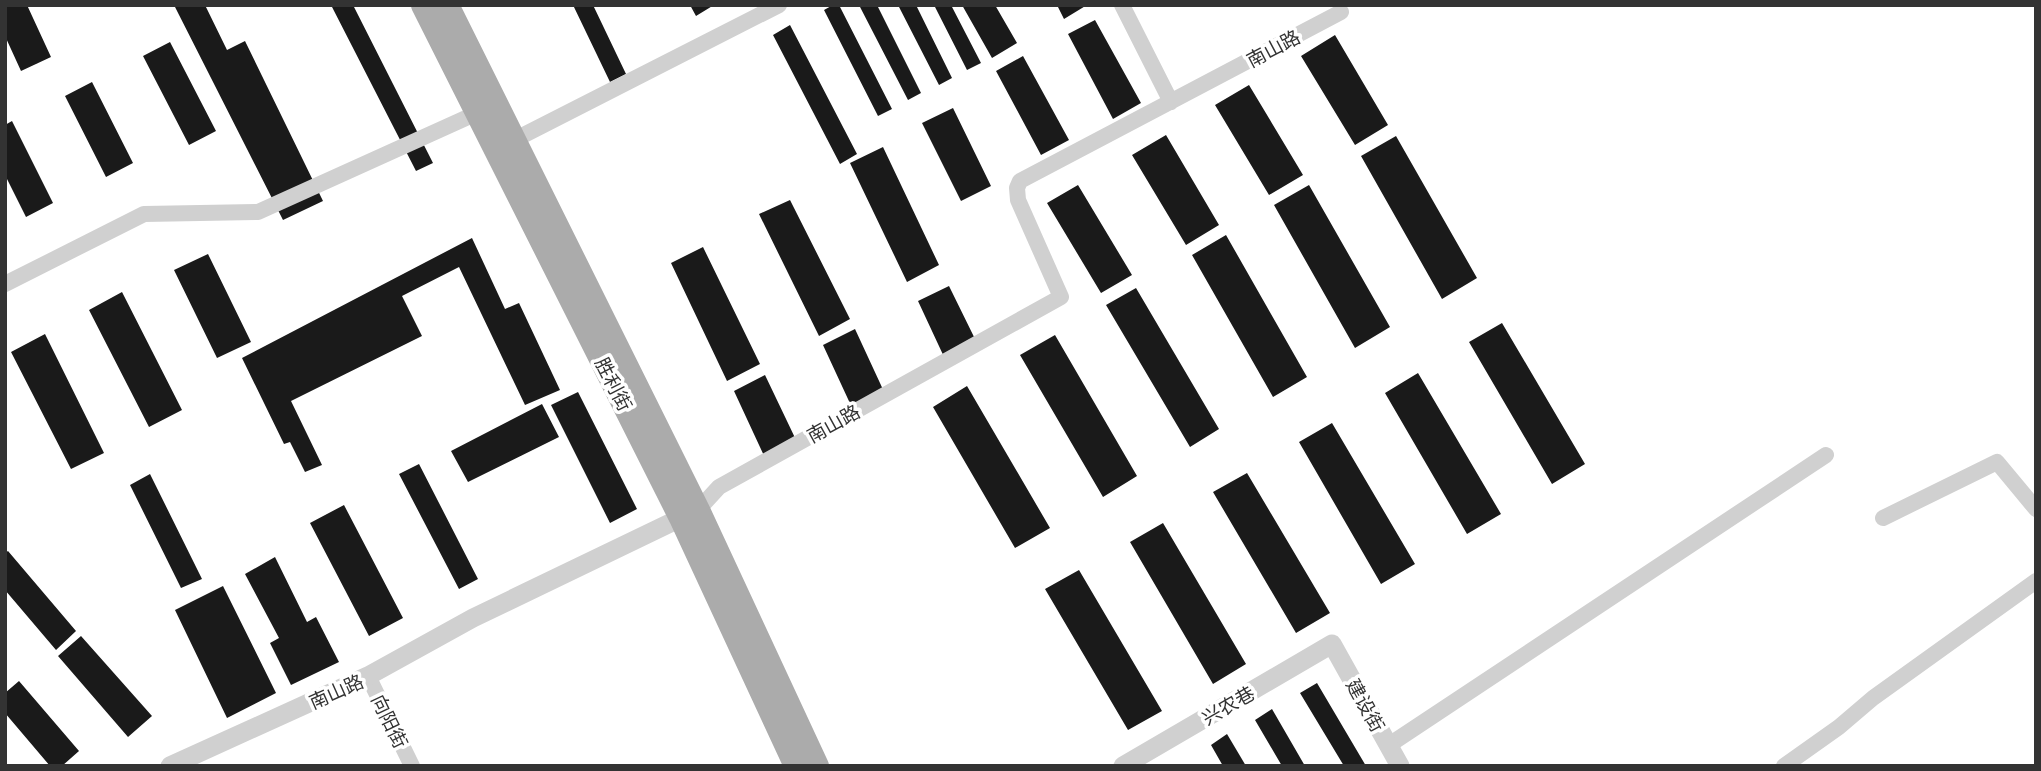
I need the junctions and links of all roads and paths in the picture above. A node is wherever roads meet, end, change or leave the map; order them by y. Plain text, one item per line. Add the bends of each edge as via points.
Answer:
1 (423, 5) edge
2 (447, 5) edge
3 (779, 5) edge
4 (1122, 5) edge
5 (1341, 12) dead end
6 (1171, 102) junction
7 (477, 113) junction
8 (514, 140) junction
9 (5, 284) edge
10 (1826, 455) dead end
11 (2036, 509) edge
12 (690, 514) junction
13 (1883, 518) dead end
14 (2036, 581) edge
15 (1332, 644) joint
16 (368, 676) junction
17 (1389, 745) junction
18 (170, 766) edge
19 (412, 766) edge
20 (796, 766) edge
21 (817, 766) edge
22 (1123, 766) edge
23 (1400, 766) edge
24 (1784, 766) edge

1 - 7 main road, 胜利街
2 - 8 main road, 胜利街
3 - 8 street
4 - 6 street
5 - 6 street, 南山路
6 - 12 street, 南山路 via 1020,181 1018,200 1061,298 719,487
7 - 9 street via 258,212 144,214
7 - 12 main road, 胜利街
8 - 12 main road, 胜利街
10 - 17 street
11 - 13 street via 1997,462
12 - 16 street, 南山路 via 473,618
12 - 20 main road, 胜利街
12 - 21 main road, 胜利街
14 - 24 street
15 - 17 street, 建设街
15 - 22 street, 兴农巷
16 - 18 street, 南山路
16 - 19 street, 向阳街
17 - 23 street, 建设街

